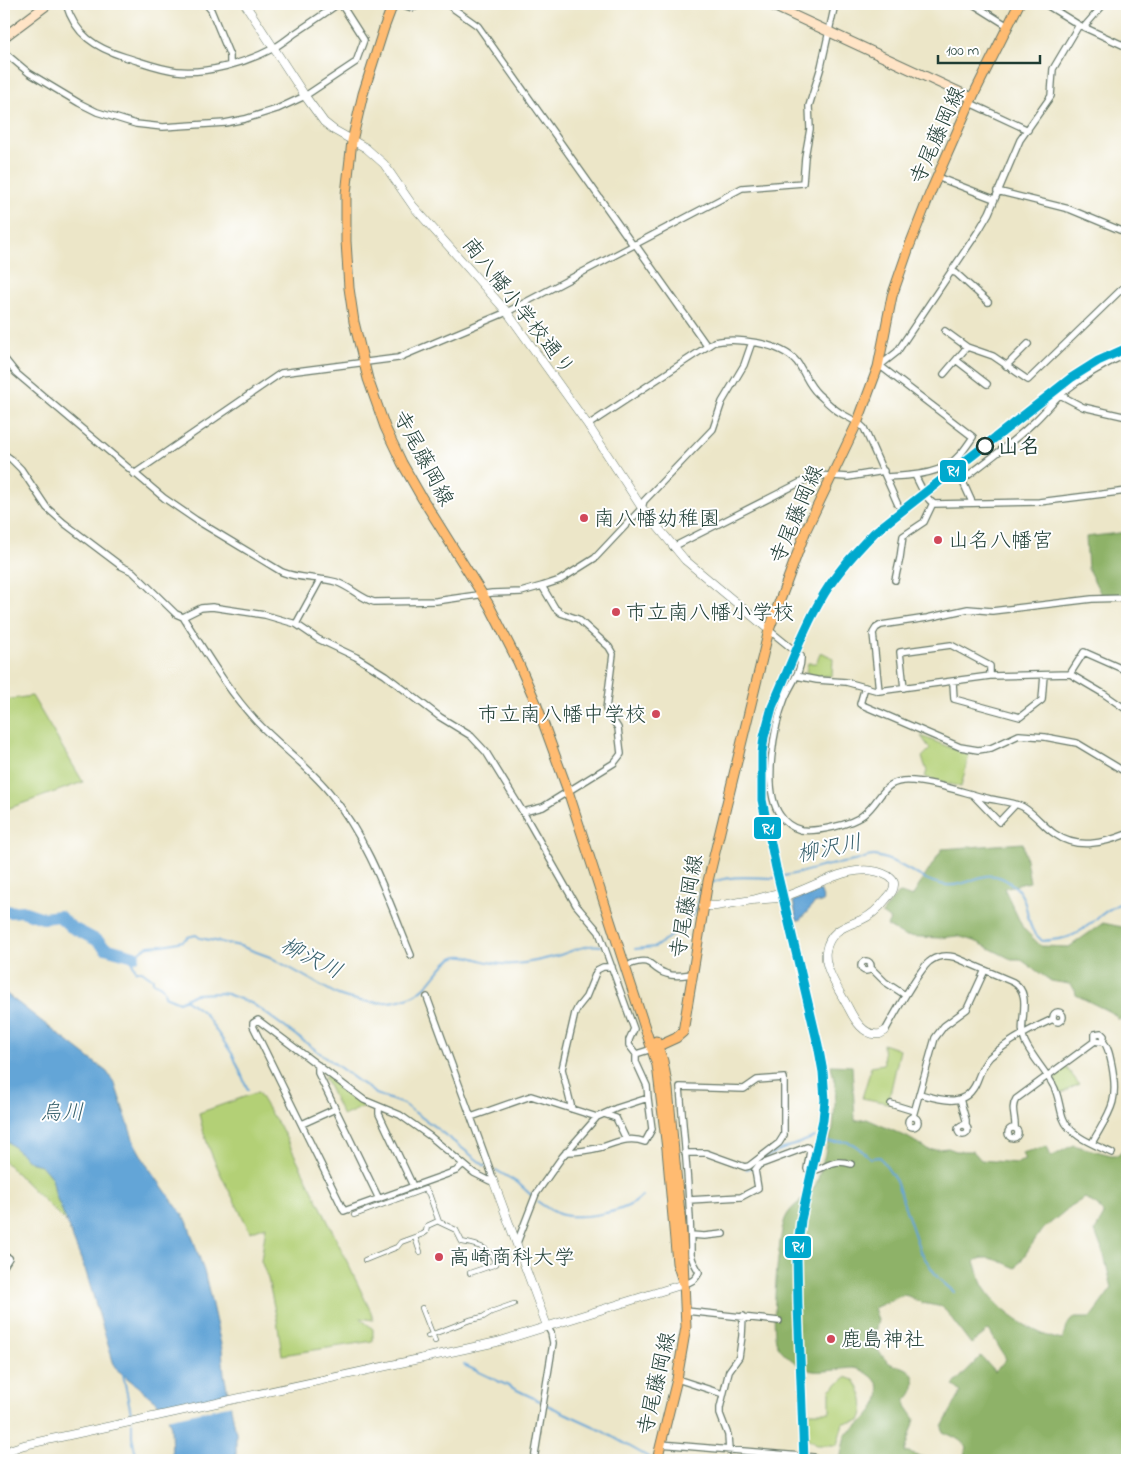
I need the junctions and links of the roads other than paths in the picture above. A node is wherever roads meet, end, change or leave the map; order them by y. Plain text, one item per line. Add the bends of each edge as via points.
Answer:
1 (48, 4) edge
2 (66, 4) edge
3 (206, 4) edge
4 (245, 4) edge
5 (339, 4) edge
6 (393, 4) edge
7 (400, 4) edge
8 (423, 4) edge
9 (447, 4) edge
10 (769, 4) edge
11 (835, 4) edge
12 (973, 4) edge
13 (1019, 4) edge
14 (1045, 4) edge
15 (1104, 4) edge
16 (1008, 26) junction
17 (1082, 26) junction
18 (828, 30) junction
19 (4, 37) edge
20 (1127, 47) edge
21 (273, 49) junction
22 (4, 52) edge
23 (230, 64) junction
24 (305, 96) junction
25 (971, 101) junction
26 (1028, 130) junction
27 (352, 141) junction
28 (938, 177) junction
29 (998, 191) junction
30 (994, 199) junction
31 (1127, 234) edge
32 (634, 245) junction
33 (952, 272) junction
34 (1127, 284) edge
35 (988, 302) dead end
36 (507, 312) junction
37 (945, 331) dead end
38 (752, 342) junction
39 (1028, 344) dead end
40 (707, 346) junction
41 (966, 347) junction
42 (1127, 354) edge
43 (4, 358) edge
44 (956, 360) junction
45 (364, 362) junction
46 (878, 366) junction
47 (1006, 366) junction
48 (944, 374) dead end
49 (987, 384) dead end
50 (1060, 395) junction
51 (1127, 417) edge
52 (858, 421) junction
53 (588, 425) junction
54 (4, 454) edge
55 (884, 470) junction
56 (134, 474) junction
57 (831, 475) junction
58 (915, 475) junction
59 (887, 477) junction
60 (1127, 490) edge
61 (972, 502) junction
62 (933, 503) junction
63 (898, 505) dead end
64 (642, 508) junction
65 (673, 547) junction
66 (320, 580) junction
67 (895, 580) dead end
68 (542, 586) junction
69 (483, 594) junction
70 (1127, 598) edge
71 (183, 617) junction
72 (296, 624) junction
73 (769, 630) junction
74 (1127, 671) edge
75 (1070, 674) junction
76 (796, 676) junction
77 (990, 676) junction
78 (1044, 676) junction
79 (953, 682) junction
80 (865, 688) junction
81 (904, 688) junction
82 (879, 691) junction
83 (1127, 710) edge
84 (1127, 773) edge
85 (568, 791) junction
86 (973, 795) junction
87 (1015, 805) junction
88 (523, 812) junction
89 (1127, 834) edge
90 (704, 906) junction
91 (614, 931) junction
92 (411, 956) dead end
93 (631, 964) junction
94 (612, 967) junction
95 (870, 967) dead end
96 (985, 970) junction
97 (692, 974) junction
98 (905, 995) junction
99 (427, 997) dead end
100 (1053, 1019) dead end
101 (885, 1031) joint
102 (1023, 1034) junction
103 (655, 1048) junction
104 (636, 1054) junction
105 (318, 1065) junction
106 (1048, 1076) junction
107 (920, 1094) junction
108 (648, 1098) junction
109 (960, 1099) junction
110 (891, 1104) dead end
111 (379, 1107) junction
112 (572, 1108) junction
113 (334, 1109) junction
114 (604, 1114) junction
115 (597, 1117) junction
116 (472, 1118) junction
117 (302, 1124) junction
118 (966, 1126) dead end
119 (1015, 1128) dead end
120 (626, 1139) junction
121 (1092, 1142) junction
122 (566, 1152) junction
123 (685, 1153) junction
124 (1112, 1153) dead end
125 (757, 1163) junction
126 (463, 1164) junction
127 (851, 1164) dead end
128 (493, 1180) junction
129 (413, 1186) junction
130 (379, 1199) junction
131 (689, 1200) junction
132 (354, 1215) dead end
133 (438, 1221) junction
134 (723, 1234) dead end
135 (691, 1235) junction
136 (415, 1237) junction
137 (517, 1243) junction
138 (420, 1252) dead end
139 (9, 1258) dead end
140 (365, 1260) dead end
141 (4, 1266) edge
142 (470, 1273) dead end
143 (684, 1284) junction
144 (514, 1304) dead end
145 (422, 1308) dead end
146 (686, 1311) junction
147 (743, 1316) junction
148 (779, 1321) dead end
149 (547, 1326) junction
150 (430, 1335) junction
151 (435, 1341) dead end
152 (677, 1379) junction
153 (723, 1394) junction
154 (660, 1444) junction
155 (728, 1451) junction
156 (4, 1457) edge
157 (813, 1457) dead end
158 (534, 1460) edge
159 (657, 1460) edge

1 - 19 main road
2 - 23 street via 72,19 88,41 116,54 178,71 217,69
3 - 23 street via 230,56
4 - 21 street, 南八幡小学校通り
5 - 21 street
5 - 24 street via 364,40 356,62
6 - 27 main road, 寺尾藤岡線 via 363,94
7 - 8 street via 412,8
9 - 32 street via 478,26
10 - 18 main road
11 - 18 street
12 - 16 street
13 - 16 main road, 寺尾藤岡線
14 - 17 street
15 - 17 street
16 - 25 main road, 寺尾藤岡線
17 - 20 street
17 - 26 street via 1053,69 1051,96
18 - 25 main road
18 - 32 street via 809,106 810,129 803,183 742,188
21 - 23 street
21 - 24 street, 南八幡小学校通り
22 - 24 street via 29,73 79,103 110,117 152,126 244,120
24 - 27 street, 南八幡小学校通り via 324,122
25 - 26 street
25 - 28 main road, 寺尾藤岡線
26 - 29 street via 1020,140
27 - 36 street, 南八幡小学校通り via 384,164 413,206
27 - 45 main road, 寺尾藤岡線 via 346,194 346,241 349,288
28 - 30 street
28 - 46 main road, 寺尾藤岡線 via 892,296
29 - 30 street
29 - 31 street via 1069,209
30 - 33 street via 980,230
32 - 36 street
32 - 40 street
33 - 35 street
33 - 46 street via 896,352
34 - 47 street via 1028,380
36 - 45 street via 398,358
36 - 53 street, 南八幡小学校通り
37 - 41 street
38 - 40 street via 725,340
38 - 52 street via 779,350 792,358 814,391 841,413
38 - 64 street via 744,365 722,402 713,428 644,501
39 - 47 street
40 - 53 street
41 - 44 street
41 - 47 street via 993,356
42 - 50 street
43 - 56 street via 16,373
44 - 48 street
44 - 49 street
45 - 56 street via 281,373
45 - 69 main road, 寺尾藤岡線 via 385,427 402,463
46 - 52 main road, 寺尾藤岡線
46 - 58 street via 973,437 949,465
50 - 51 street via 1083,407
50 - 61 street via 1036,421 962,480
52 - 55 street
52 - 57 main road, 寺尾藤岡線
53 - 64 street, 南八幡小学校通り
54 - 71 street via 21,469 35,492 64,523 133,572
55 - 57 street via 848,477
55 - 59 street
56 - 66 street via 196,520 282,572
57 - 65 street via 815,475
57 - 73 main road, 寺尾藤岡線 via 806,530
58 - 59 street
58 - 62 street
59 - 63 street
60 - 61 street via 1039,502
61 - 62 street
62 - 67 street via 924,522 903,536
64 - 65 street, 南八幡小学校通り
64 - 68 street via 595,558 560,580
65 - 73 street, 南八幡小学校通り
66 - 69 street via 339,583 374,602 436,601
66 - 72 street
68 - 69 street via 521,592
68 - 85 street via 555,608 578,619 610,647 613,654 606,709 618,728 621,754 614,763
69 - 85 main road, 寺尾藤岡線 via 536,702
70 - 82 street via 992,611 968,609 881,625 873,633
71 - 72 street via 212,607
71 - 92 street via 227,686 258,722 313,774 341,808 374,865
72 - 88 street via 318,640 356,657 385,675 470,736 486,752
73 - 76 street via 802,656
73 - 90 main road, 寺尾藤岡線
74 - 75 street via 1084,652
75 - 78 street
75 - 83 street
76 - 80 street via 846,682
76 - 86 street via 777,720 771,766 776,808 792,827 810,830 856,820 870,810 886,787 895,782 914,781
77 - 78 street
77 - 79 street
77 - 81 street via 990,666 951,645 900,652
78 - 79 street via 1042,700 1020,717 954,699
79 - 81 street
80 - 82 street
80 - 84 street via 860,704 962,745 978,750 1018,736 1045,737 1077,743
81 - 82 street
85 - 88 street via 543,806
85 - 91 main road, 寺尾藤岡線
86 - 87 street
86 - 87 street via 1000,822
87 - 89 street via 1023,807 1056,835 1079,844
88 - 94 street via 576,905 598,932
90 - 97 main road, 寺尾藤岡線
90 - 101 street via 782,895 860,871 890,878 894,886 890,894 866,917 846,924 836,932 829,941 826,959 857,1023 871,1034
91 - 93 main road, 寺尾藤岡線
91 - 103 main road, 寺尾藤岡線
93 - 97 street via 646,961 665,974
93 - 103 main road, 寺尾藤岡線
94 - 104 street via 634,1029 628,1040
94 - 112 street via 597,970 586,997 575,1013 562,1069
95 - 98 street
96 - 98 street via 954,957 937,958 929,961
96 - 102 street via 1021,988 1025,999
96 - 107 street via 967,1010 944,1026 935,1038
97 - 103 main road, 寺尾藤岡線 via 683,1032
98 - 101 street
99 - 116 street
100 - 102 street
102 - 106 street
102 - 109 street via 989,1058 972,1090
103 - 104 street
103 - 143 main road, 寺尾藤岡線 via 677,1263
104 - 108 street
105 - 111 street via 364,1100
105 - 113 street via 318,1073
105 - 117 street via 258,1020 254,1023
106 - 119 street via 1014,1102
106 - 121 street via 1066,1124 1076,1134
106 - 121 street via 1096,1041 1107,1045 1116,1085 1115,1097
107 - 109 street via 948,1101
107 - 110 street via 914,1114
108 - 114 street
108 - 120 street via 652,1128 645,1142
109 - 118 street
111 - 126 street via 400,1115
111 - 129 street via 379,1114
112 - 115 street
112 - 116 street via 531,1096
113 - 117 street
113 - 130 street
114 - 115 street
114 - 120 street via 616,1118
115 - 122 street
116 - 128 street
117 - 130 street via 344,1211
120 - 122 street via 594,1149
121 - 124 street
122 - 137 street via 536,1194
123 - 125 street via 706,1153 745,1167
123 - 125 street via 680,1087 744,1089 757,1080 784,1078 784,1135
123 - 131 street
125 - 127 street via 807,1147 810,1151 807,1169 819,1170 838,1161
125 - 131 street via 758,1188 750,1193 726,1199
126 - 128 street via 484,1179
126 - 129 street via 456,1171
128 - 137 street
129 - 130 street
131 - 135 street
132 - 133 street via 425,1189
133 - 136 street
133 - 142 street via 456,1230 462,1242 481,1246 493,1256 496,1264
134 - 135 street
135 - 143 street via 693,1261 699,1272 697,1278
136 - 138 street
136 - 140 street
137 - 149 street
139 - 141 street
143 - 146 main road, 寺尾藤岡線
143 - 149 street
144 - 150 street
145 - 150 street
146 - 147 street
146 - 152 main road, 寺尾藤岡線 via 685,1339
147 - 148 street
147 - 153 street via 739,1357 729,1371
149 - 156 street via 498,1342 24,1445
149 - 158 street via 553,1343
150 - 151 street
152 - 153 street
152 - 154 main road, 寺尾藤岡線
153 - 155 street via 720,1414 728,1435
154 - 155 street
154 - 159 main road, 寺尾藤岡線
155 - 157 street

